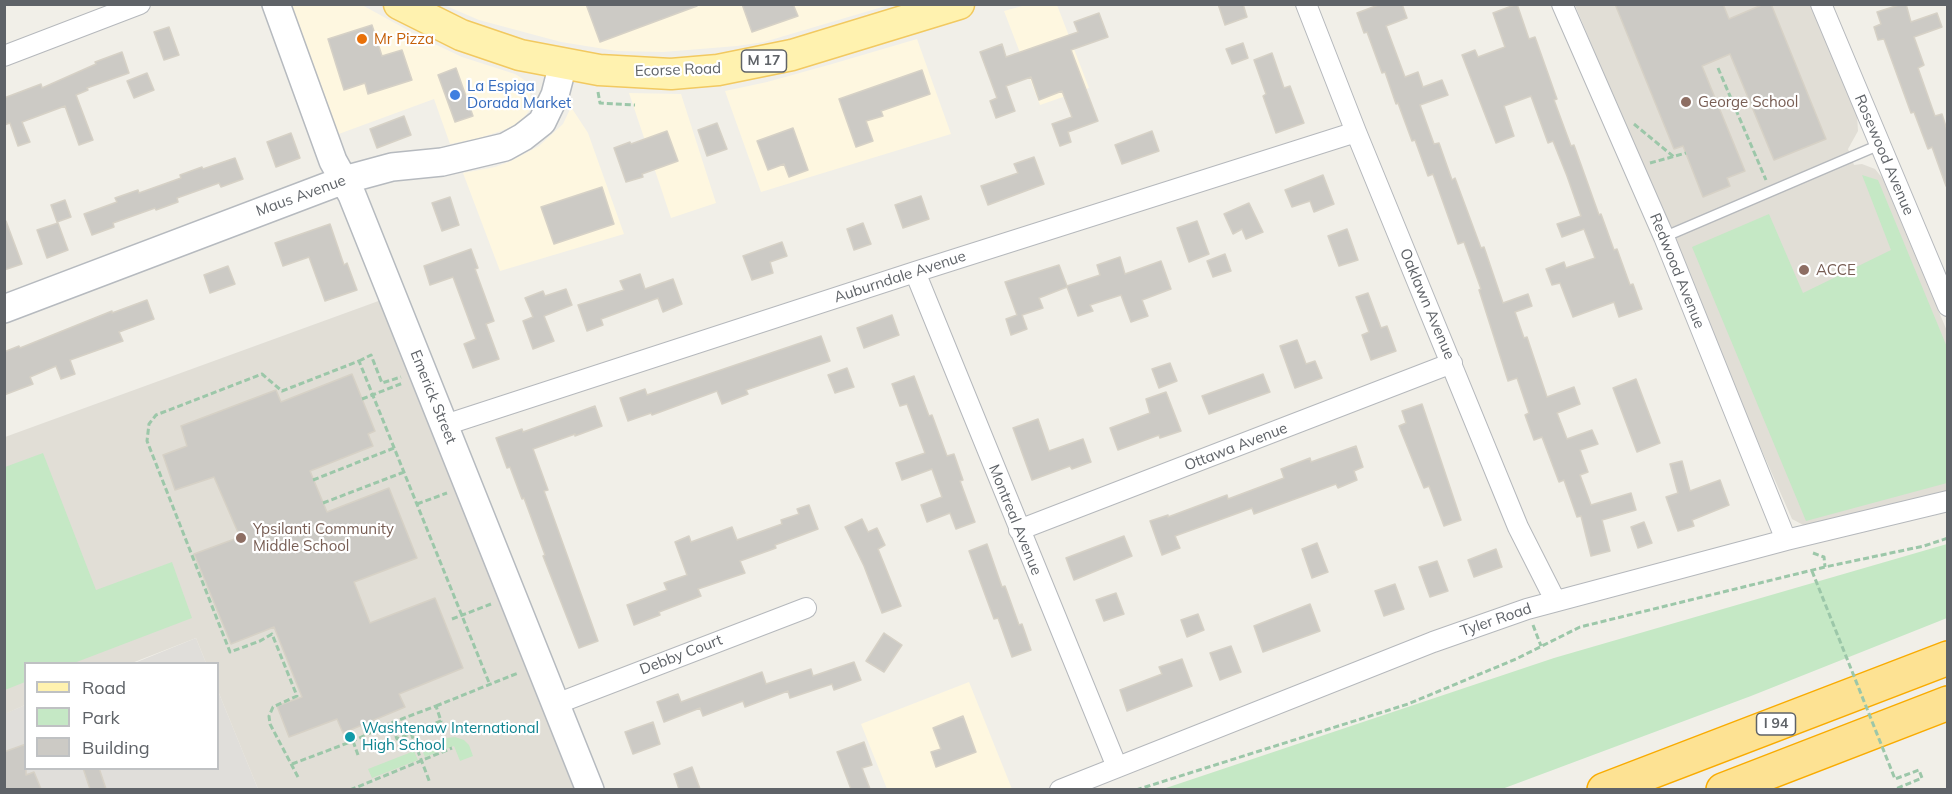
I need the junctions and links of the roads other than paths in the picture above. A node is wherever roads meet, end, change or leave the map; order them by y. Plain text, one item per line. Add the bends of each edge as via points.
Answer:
1 (140, 4) edge
2 (276, 4) edge
3 (399, 4) edge
4 (959, 4) edge
5 (1306, 4) edge
6 (1562, 4) edge
7 (1821, 4) edge
8 (4, 56) edge
9 (563, 64) junction
10 (1356, 132) junction
11 (1879, 145) junction
12 (344, 180) junction
13 (1664, 237) junction
14 (915, 272) junction
15 (1947, 306) edge
16 (4, 309) edge
17 (1452, 363) junction
18 (445, 425) junction
19 (1947, 501) edge
20 (1019, 530) junction
21 (1786, 540) junction
22 (1555, 600) junction
23 (806, 608) dead end
24 (1947, 658) edge
25 (1947, 703) edge
26 (556, 704) junction
27 (1117, 767) junction
28 (590, 789) edge
29 (1060, 789) edge
30 (1604, 789) edge
31 (1723, 789) edge

1 - 8 street
2 - 12 street, Emerick Street via 333,161
3 - 9 main road, Ecorse Road / M 17 via 461,35 520,55
4 - 9 main road, Ecorse Road / M 17 via 792,55 718,70 659,74
5 - 10 street, Oaklawn Avenue
6 - 13 street, Redwood Avenue
7 - 11 street, Rosewood Avenue
9 - 12 street, Maus Avenue via 555,95 542,122 505,147 442,162 392,167
10 - 14 street, Auburndale Avenue
10 - 17 street, Oaklawn Avenue
11 - 13 lane
11 - 15 street, Rosewood Avenue
12 - 16 street, Maus Avenue
12 - 18 street, Emerick Street
13 - 21 street, Redwood Avenue
14 - 18 street, Auburndale Avenue
14 - 20 street, Montreal Avenue
17 - 20 street, Ottawa Avenue
17 - 22 street, Oaklawn Avenue via 1518,527
18 - 26 street, Emerick Street
19 - 21 street, Tyler Road
20 - 27 street, Montreal Avenue
21 - 22 street, Tyler Road
22 - 27 street, Tyler Road via 1433,642
23 - 26 street, Debby Court
24 - 30 highway, I 94
25 - 31 highway
26 - 28 street, Emerick Street
27 - 29 street, Tyler Road

